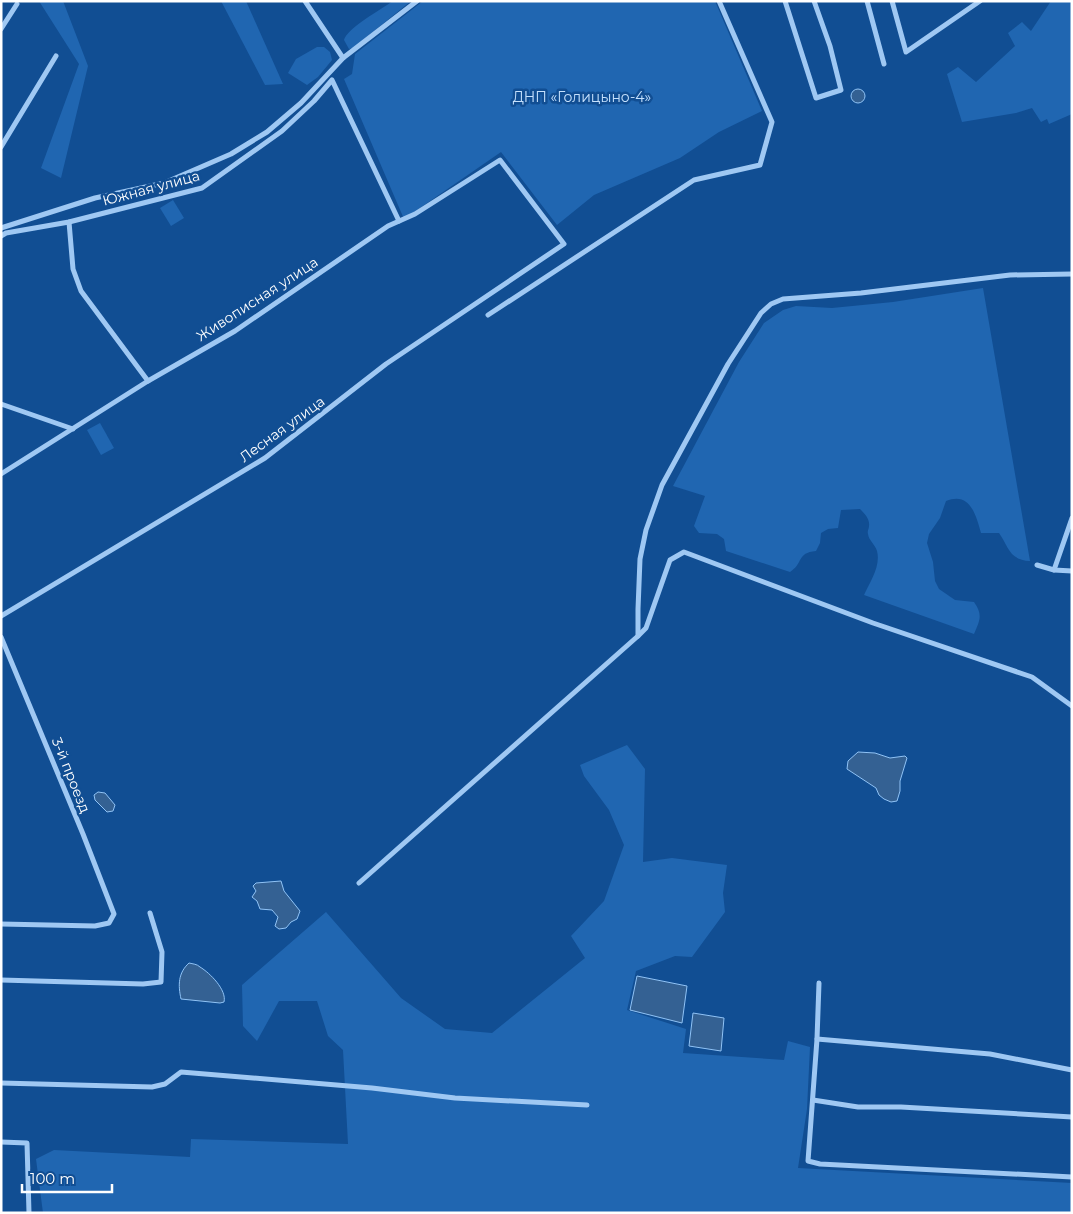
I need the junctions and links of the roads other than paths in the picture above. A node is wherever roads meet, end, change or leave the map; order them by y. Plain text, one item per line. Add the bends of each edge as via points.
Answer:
1 (305, 1) edge
2 (417, 1) edge
3 (719, 1) edge
4 (785, 1) edge
5 (814, 1) edge
6 (867, 1) edge
7 (892, 1) edge
8 (980, 1) edge
9 (17, 4) dead end
10 (1, 29) edge
11 (56, 56) dead end
12 (343, 58) junction
13 (884, 64) dead end
14 (1, 147) edge
15 (400, 221) junction
16 (69, 222) junction
17 (1, 228) edge
18 (1, 236) edge
19 (564, 244) joint
20 (1072, 274) edge
21 (488, 315) dead end
22 (148, 380) junction
23 (1, 404) edge
24 (73, 428) junction
25 (1, 474) edge
26 (1072, 518) edge
27 (1037, 565) dead end
28 (1054, 570) junction
29 (1072, 572) edge
30 (1, 616) edge
31 (638, 636) junction
32 (1, 637) edge
33 (1072, 706) edge
34 (359, 883) dead end
35 (150, 913) dead end
36 (1, 924) edge
37 (1, 980) edge
38 (819, 983) dead end
39 (817, 1039) junction
40 (1072, 1070) edge
41 (1, 1082) edge
42 (813, 1100) junction
43 (587, 1105) dead end
44 (1072, 1117) edge
45 (1, 1142) edge
46 (1072, 1177) edge
47 (29, 1213) edge

1 - 12 street
2 - 12 street
3 - 21 street via 772,122 760,165 694,180
4 - 5 street via 816,98 841,90
6 - 13 street
7 - 8 street via 906,52
9 - 10 street
11 - 14 street
12 - 17 street via 301,104 267,132 231,154 164,184 95,198
15 - 16 street, Южная улица via 332,80 282,131 202,188
15 - 19 street, Живописная улица via 500,160
15 - 22 street, Живописная улица via 235,331
16 - 18 street, Южная улица
16 - 22 street via 73,269 81,291
19 - 30 street, Лесная улица via 386,364 265,458
20 - 31 street via 1010,275 783,299 771,304 761,313 728,364 662,485 646,530 640,559
22 - 24 street, Живописная улица
23 - 24 street
24 - 25 street, Живописная улица
26 - 28 street
27 - 28 street
28 - 29 street
31 - 33 street via 646,628 670,560 684,552 1032,677
31 - 34 street
32 - 36 street, 3-й проезд via 114,914 109,923 95,926
35 - 37 street via 162,952 161,982
38 - 39 street
39 - 40 street via 990,1054
39 - 42 street
41 - 43 street via 152,1087 165,1084 181,1072 455,1098
42 - 44 street via 858,1107
42 - 46 street via 808,1161
45 - 47 street via 27,1142

